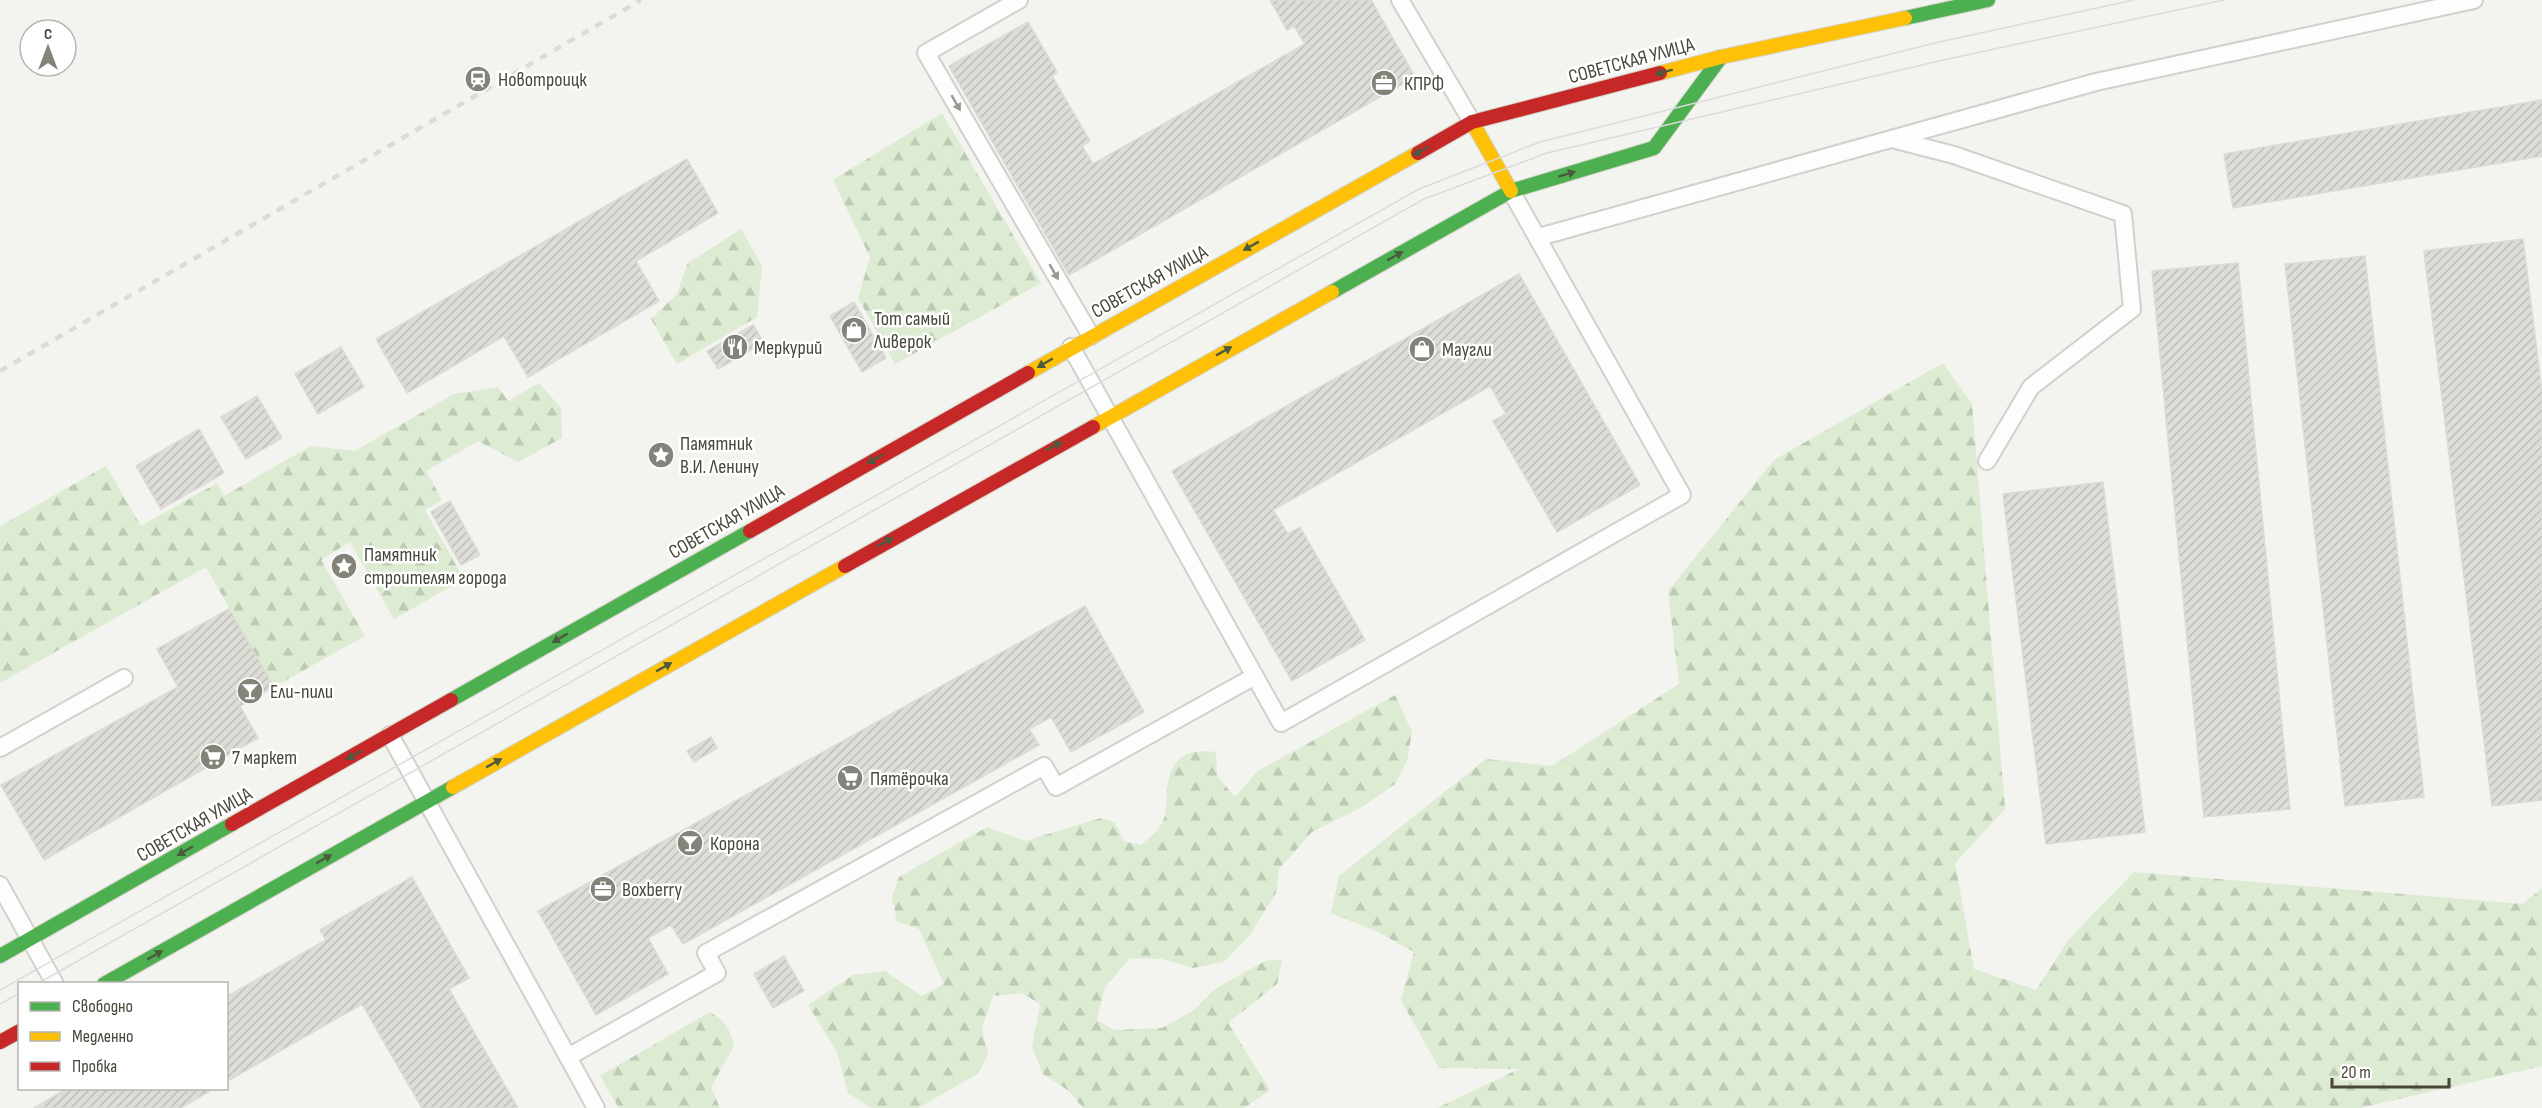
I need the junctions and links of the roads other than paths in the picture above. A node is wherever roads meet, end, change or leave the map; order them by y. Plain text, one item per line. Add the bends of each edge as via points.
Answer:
1 (1019, 0) edge
2 (1400, 0) edge
3 (1988, 0) edge
4 (2474, 0) edge
5 (1721, 57) junction
6 (1472, 122) junction
7 (1891, 138) junction
8 (1511, 191) junction
9 (1539, 237) junction
10 (1092, 336) junction
11 (1071, 348) junction
12 (1109, 416) junction
13 (1987, 460) dead end
14 (1255, 676) junction
15 (124, 678) dead end
16 (390, 735) junction
17 (0, 748) edge
18 (426, 801) junction
19 (0, 885) edge
20 (30, 939) junction
21 (0, 956) edge
22 (55, 982) edge
23 (108, 982) edge
24 (18, 1032) edge
25 (0, 1042) edge
26 (568, 1057) junction
27 (596, 1108) edge

1 -> 10 lane via 926,53
2 - 6 lane
3 - 5 main road
4 - 7 lane via 2096,82
5 -> 6 main road, СОВЕТСКАЯ УЛИЦА
8 -> 5 main road, СОВЕТСКАЯ УЛИЦА via 1654,148
6 - 8 main road
6 -> 10 main road, СОВЕТСКАЯ УЛИЦА
7 - 9 lane
7 - 13 lane via 1954,155 2123,213 2132,309 2031,387
8 - 9 lane
12 -> 8 main road, СОВЕТСКАЯ УЛИЦА
9 - 14 lane via 1682,495 1281,723
10 - 11 main road, СОВЕТСКАЯ УЛИЦА
11 - 12 lane
11 -> 16 main road, СОВЕТСКАЯ УЛИЦА
12 - 14 lane
18 -> 12 main road, СОВЕТСКАЯ УЛИЦА
14 - 26 lane via 1056,787 1044,766 706,953 717,973
15 - 17 lane
16 - 18 lane
16 -> 20 main road, СОВЕТСКАЯ УЛИЦА
23 -> 18 main road, СОВЕТСКАЯ УЛИЦА
18 - 26 lane
19 - 20 lane
20 - 21 main road, СОВЕТСКАЯ УЛИЦА
20 - 22 lane
24 - 25 main road
26 - 27 lane

